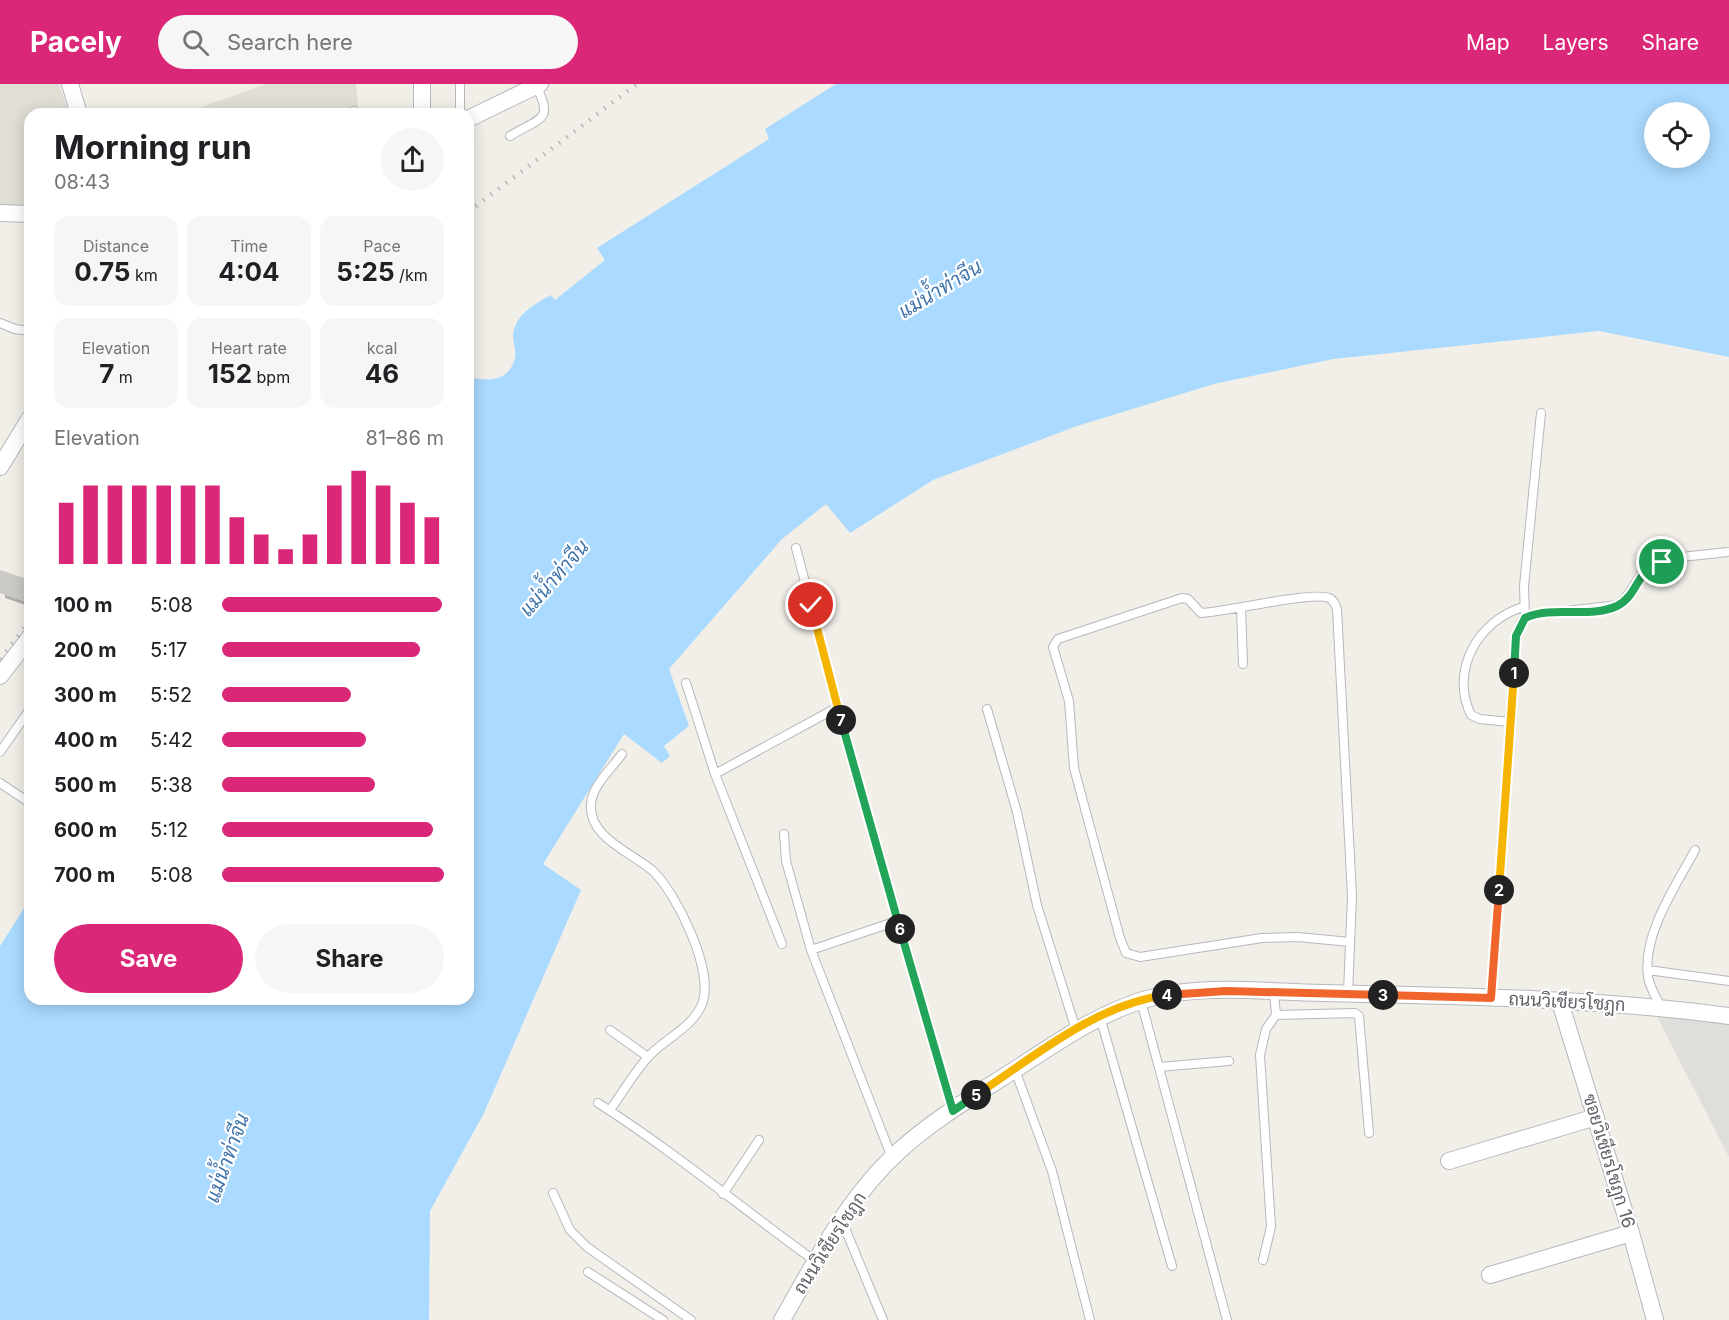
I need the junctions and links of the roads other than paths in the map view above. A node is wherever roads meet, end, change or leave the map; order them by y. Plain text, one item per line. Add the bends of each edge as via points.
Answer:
1 (70, 84) edge
2 (422, 84) edge
3 (460, 84) edge
4 (538, 85) edge
5 (509, 92) edge
6 (76, 108) edge
7 (422, 108) edge
8 (460, 108) edge
9 (474, 115) edge
10 (510, 136) dead end
11 (0, 213) edge
12 (24, 214) edge
13 (0, 323) edge
14 (24, 330) edge
15 (1541, 413) dead end
16 (24, 428) edge
17 (0, 467) edge
18 (796, 548) dead end
19 (1727, 552) dead end
20 (1523, 607) junction
21 (1241, 608) junction
22 (1525, 618) junction
23 (24, 645) edge
24 (1243, 664) dead end
25 (0, 676) edge
26 (686, 683) dead end
27 (838, 707) junction
28 (987, 709) dead end
29 (24, 718) edge
30 (1510, 722) junction
31 (0, 752) edge
32 (622, 754) dead end
33 (715, 774) junction
34 (0, 783) edge
35 (24, 799) edge
36 (784, 834) dead end
37 (1695, 850) dead end
38 (897, 921) junction
39 (1350, 942) junction
40 (782, 944) dead end
41 (811, 950) junction
42 (1648, 970) junction
43 (1729, 981) edge
44 (1274, 992) junction
45 (1348, 993) junction
46 (1491, 998) junction
47 (1141, 1000) junction
48 (1560, 1002) junction
49 (1656, 1006) junction
50 (1276, 1015) junction
51 (1729, 1016) edge
52 (1100, 1017) junction
53 (610, 1030) dead end
54 (1076, 1030) junction
55 (648, 1057) junction
56 (1229, 1061) dead end
57 (1159, 1067) junction
58 (1015, 1070) junction
59 (598, 1103) dead end
60 (610, 1110) junction
61 (953, 1111) junction
62 (1596, 1117) junction
63 (1369, 1133) dead end
64 (759, 1140) dead end
65 (892, 1158) junction
66 (1449, 1161) dead end
67 (553, 1193) dead end
68 (723, 1194) junction
69 (841, 1219) junction
70 (1631, 1233) junction
71 (1263, 1260) dead end
72 (815, 1261) junction
73 (1172, 1266) dead end
74 (588, 1272) dead end
75 (1490, 1275) dead end
76 (663, 1320) edge
77 (691, 1320) edge
78 (782, 1320) edge
79 (883, 1320) edge
80 (1090, 1320) edge
81 (1227, 1320) edge
82 (1655, 1320) edge

1 - 6 street
2 - 7 street
3 - 8 lane
4 - 5 street
4 - 10 lane via 546,111
5 - 9 street
11 - 12 street
13 - 14 lane
15 - 20 lane
16 - 17 street
18 - 27 lane
19 - 22 lane via 1662,562 1648,568 1629,597 1618,605
20 - 22 lane
20 - 30 lane via 1497,617 1486,628 1465,673 1465,698 1472,715
21 - 24 lane
21 - 39 lane via 1327,597 1337,609 1350,842
21 - 39 lane via 1201,613 1188,599 1174,600 1058,639 1053,646 1069,700 1074,768 1120,938 1126,953 1140,957 1262,938
22 - 30 lane via 1516,636
23 - 25 street
26 - 33 lane
27 - 33 lane
27 - 38 lane
28 - 54 lane via 1017,812 1037,905
29 - 31 lane
30 - 46 lane
32 - 55 lane via 594,792 593,816 605,836 653,871 665,885 703,962 705,978 705,992 697,1013
33 - 40 lane
34 - 35 lane
36 - 41 lane via 786,861
37 - 42 lane via 1656,930
38 - 41 lane
38 - 61 lane
39 - 45 lane
41 - 65 lane
42 - 43 lane
42 - 49 lane
44 - 45 street, ถนนวิเชียรโชฎก
44 - 47 street, ถนนวิเชียรโชฎก via 1187,993
44 - 50 lane
45 - 46 street, ถนนวิเชียรโชฎก
46 - 48 street, ถนนวิเชียรโชฎก
47 - 52 street, ถนนวิเชียรโชฎก
47 - 57 lane
48 - 49 street, ถนนวิเชียรโชฎก
48 - 62 street, ซอยวิเชียรโชฎก 16
49 - 51 street, ถนนวิเชียรโชฎก
50 - 63 lane via 1359,1016
50 - 71 lane via 1266,1029 1260,1055 1271,1227
52 - 54 street, ถนนวิเชียรโชฎก
52 - 73 lane
53 - 55 lane
54 - 58 street, ถนนวิเชียรโชฎก
55 - 60 lane
56 - 57 lane
57 - 81 lane
58 - 61 street, ถนนวิเชียรโชฎก
58 - 80 lane via 1052,1171
59 - 60 lane
60 - 68 lane
61 - 65 street, ถนนวิเชียรโชฎก
62 - 66 street
62 - 70 street, ซอยวิเชียรโชฎก 16
64 - 68 lane
65 - 69 street, ถนนวิเชียรโชฎก
67 - 77 lane via 570,1230 587,1247
68 - 72 lane
69 - 72 street, ถนนวิเชียรโชฎก
69 - 79 lane
70 - 75 street
70 - 82 street, ซอยวิเชียรโชฎก 16
72 - 78 street, ถนนวิเชียรโชฎก
74 - 76 lane

